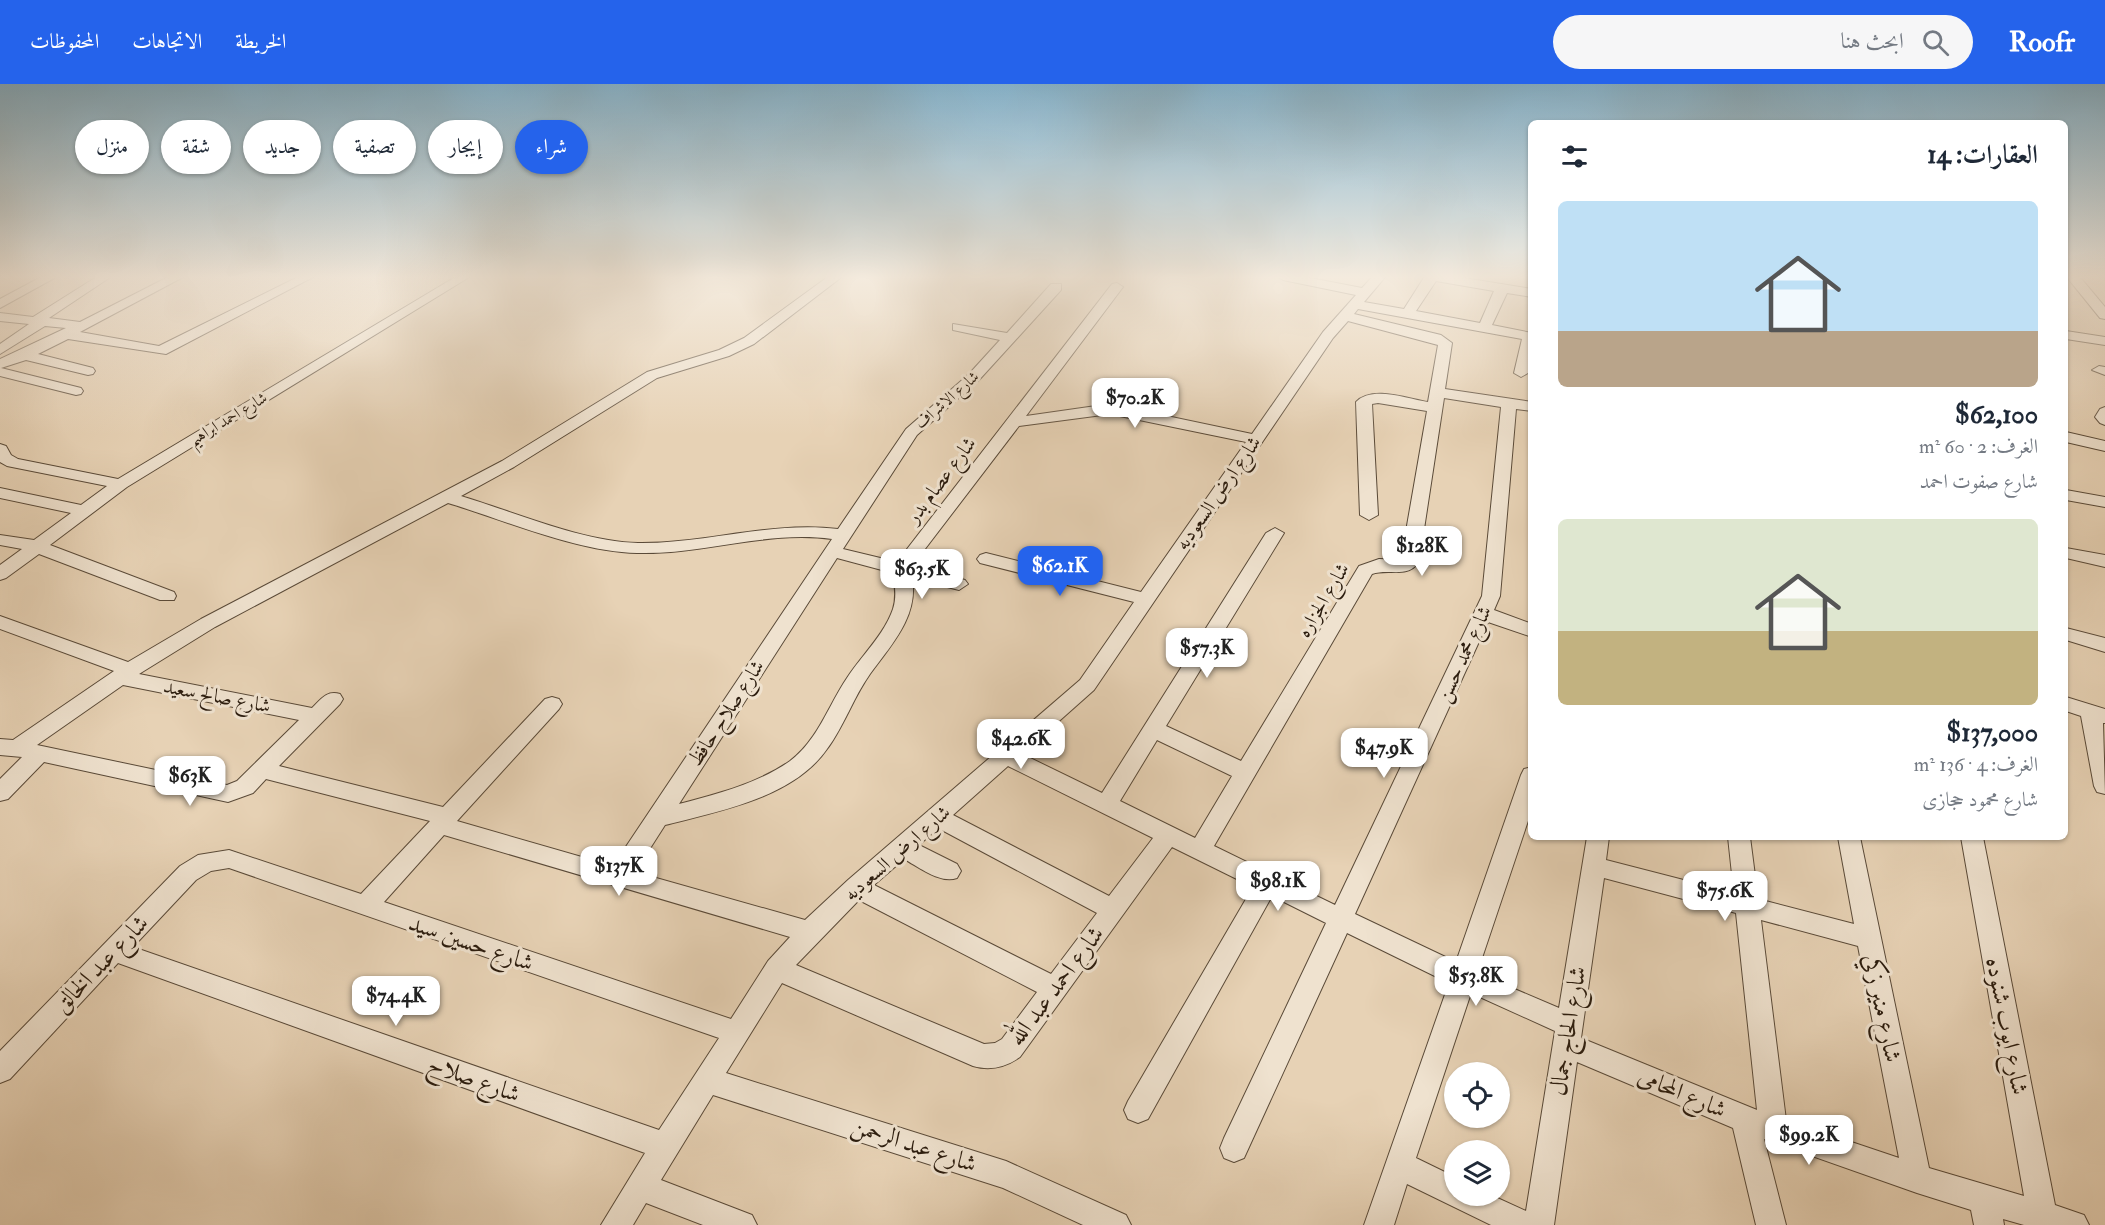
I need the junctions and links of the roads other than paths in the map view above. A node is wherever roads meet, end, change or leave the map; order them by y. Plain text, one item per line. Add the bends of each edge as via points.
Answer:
1 (28, 329) edge
2 (75, 329) edge
3 (204, 329) edge
4 (377, 329) edge
5 (766, 329) edge
6 (969, 329) edge
7 (1020, 329) edge
8 (1084, 329) edge
9 (1333, 329) edge
10 (1413, 329) edge
11 (1490, 329) edge
12 (65, 334) junction
13 (2068, 335) edge
14 (1528, 337) edge
15 (1012, 338) junction
16 (2105, 341) edge
17 (1528, 345) edge
18 (0, 350) edge
19 (25, 355) junction
20 (88, 371) dead end
21 (3, 373) edge
22 (1521, 373) dead end
23 (76, 391) dead end
24 (1436, 400) junction
25 (1509, 404) junction
26 (1528, 406) edge
27 (2105, 412) edge
28 (2105, 420) edge
29 (1013, 422) junction
30 (2068, 437) edge
31 (1255, 439) junction
32 (2105, 446) edge
33 (0, 449) edge
34 (121, 484) junction
35 (0, 493) edge
36 (2068, 495) edge
37 (447, 497) junction
38 (2105, 502) edge
39 (84, 510) junction
40 (1369, 515) dead end
41 (1275, 533) dead end
42 (0, 540) edge
43 (837, 543) junction
44 (35, 546) junction
45 (2068, 553) edge
46 (986, 559) dead end
47 (2105, 561) edge
48 (902, 569) junction
49 (0, 574) edge
50 (959, 584) dead end
51 (167, 596) dead end
52 (1144, 600) junction
53 (1483, 613) junction
54 (0, 622) edge
55 (1528, 630) edge
56 (2068, 635) edge
57 (2105, 645) edge
58 (124, 673) junction
59 (333, 699) dead end
60 (552, 704) dead end
61 (2068, 705) edge
62 (2098, 715) edge
63 (316, 716) junction
64 (1153, 729) junction
65 (8, 747) edge
66 (39, 753) junction
67 (1006, 756) junction
68 (262, 770) junction
69 (1246, 773) junction
70 (2105, 786) edge
71 (1528, 787) edge
72 (0, 793) edge
73 (1106, 805) junction
74 (937, 817) junction
75 (658, 818) junction
76 (444, 821) junction
77 (1168, 835) junction
78 (1598, 840) edge
79 (1739, 840) edge
80 (1850, 840) edge
81 (1973, 840) edge
82 (902, 847) junction
83 (1200, 850) junction
84 (206, 862) joint
85 (1594, 866) junction
86 (949, 871) dead end
87 (620, 875) junction
88 (1267, 884) junction
89 (856, 887) junction
90 (1747, 906) junction
91 (364, 907) junction
92 (1113, 909) junction
93 (1341, 919) junction
94 (809, 932) junction
95 (1867, 938) junction
96 (114, 951) junction
97 (777, 969) junction
98 (1463, 978) junction
99 (1055, 988) junction
100 (735, 1032) junction
101 (1568, 1035) junction
102 (0, 1070) edge
103 (706, 1080) junction
104 (1138, 1110) dead end
105 (1745, 1119) junction
106 (1773, 1129) junction
107 (664, 1146) junction
108 (1234, 1148) dead end
109 (1399, 1165) junction
110 (1917, 1179) junction
111 (639, 1186) junction
112 (1444, 1187) edge
113 (1483, 1206) edge
114 (1987, 1212) edge
115 (2042, 1214) junction
116 (616, 1225) edge
117 (742, 1225) edge
118 (1116, 1225) edge
119 (1379, 1225) edge
120 (1522, 1225) edge
121 (1539, 1225) edge
122 (1771, 1225) edge
123 (2074, 1225) edge

1 - 18 street
2 - 12 street
3 - 12 street via 161,351
4 - 34 street, شارع احمد ابراهيم
5 - 37 street via 724,353 652,375
6 - 15 street
7 - 15 street, شارع الاشراف
8 - 29 street, شارع عصام بدر
9 - 31 street, شارع ارض السعوديه
10 - 24 street, شارع الجزاره via 1443,342
11 - 14 street
12 - 19 street
13 - 16 street
15 - 43 street, شارع الاشراف via 910,432
17 - 22 street
19 - 20 street
19 - 21 street
21 - 23 street
24 - 25 street
24 - 40 street via 1377,398 1364,402
24 - 69 street, شارع الجزاره via 1410,564 1365,570
25 - 26 street
25 - 53 street, شارع محمد حسن via 1491,596
27 - 28 street
29 - 31 street via 1110,409
29 - 48 street, شارع عصام بدر
30 - 32 street
31 - 52 street, شارع ارض السعوديه
33 - 34 street via 13,463
34 - 39 street, شارع احمد ابراهيم
35 - 39 street
36 - 38 street
37 - 43 street via 606,546 678,546 783,530 804,530
37 - 58 street via 208,623
39 - 44 street, شارع احمد ابراهيم
41 - 64 street
42 - 44 street
43 - 48 street
43 - 75 street, شارع صلاح حافظ
44 - 49 street, شارع احمد ابراهيم
44 - 51 street
45 - 47 street
46 - 52 street
48 - 50 street
48 - 75 street via 905,594 897,620 812,755 794,769 734,796
52 - 67 street, شارع ارض السعوديه via 1087,685
53 - 55 street
53 - 93 street, شارع محمد حسن
54 - 58 street, شارع صالح سعيد
56 - 57 street
58 - 63 street, شارع صالح سعيد
58 - 65 street
59 - 63 street
60 - 76 street
61 - 62 street
62 - 70 street
63 - 68 street
64 - 69 street
64 - 73 street
65 - 66 street
66 - 68 street via 223,794 240,790
66 - 72 street
67 - 73 street, شارع المحامى
67 - 74 street, شارع ارض السعوديه
68 - 76 street
69 - 83 street, شارع الجزاره
71 - 98 street
73 - 77 street, شارع المحامى
74 - 82 street, شارع ارض السعوديه
74 - 92 street
75 - 87 street, شارع صلاح حافظ
76 - 87 street
76 - 91 street
77 - 83 street, شارع المحامى
77 - 92 street, شارع احمد عبد الله
78 - 85 street, شارع الحاج جمال
79 - 90 street
80 - 95 street, شارع منير زكي
81 - 115 street, شارع ايوب شنوده
82 - 86 street
82 - 89 street, شارع ارض السعوديه
83 - 88 street, شارع المحامى
84 - 91 street, شارع حسين سيد via 229,859
84 - 96 street, شارع عبد الخالق via 188,873
85 - 90 street
85 - 101 street, شارع الحاج جمال
87 - 94 street
88 - 93 street, شارع المحامى
88 - 104 street
89 - 94 street, شارع ارض السعوديه
89 - 99 street
90 - 95 street
90 - 106 street
91 - 100 street, شارع حسين سيد
92 - 99 street, شارع احمد عبد الله
93 - 98 street, شارع المحامى
93 - 108 street, شارع محمد حسن
94 - 97 street, شارع ارض السعوديه
95 - 110 street, شارع منير زكي
96 - 102 street, شارع عبد الخالق
96 - 107 street, شارع صلاح
97 - 99 street, شارع احمد عبد الله via 982,1057 1003,1054 1011,1048
97 - 100 street, شارع ارض السعوديه
98 - 101 street, شارع المحامى
98 - 109 street
100 - 103 street, شارع ارض السعوديه
101 - 105 street, شارع المحامى
101 - 121 street, شارع الحاج جمال
103 - 107 street, شارع ارض السعوديه
103 - 118 street, شارع عبد الرحمن via 1006,1175
105 - 106 street, شارع المحامى
105 - 122 street
106 - 110 street, شارع المحامى
107 - 111 street, شارع ارض السعوديه
109 - 112 street
109 - 119 street
110 - 114 street, شارع المحامى
111 - 116 street, شارع ارض السعوديه
111 - 117 street
113 - 120 street
114 - 115 street, شارع المحامى
115 - 123 street, شارع المحامى

